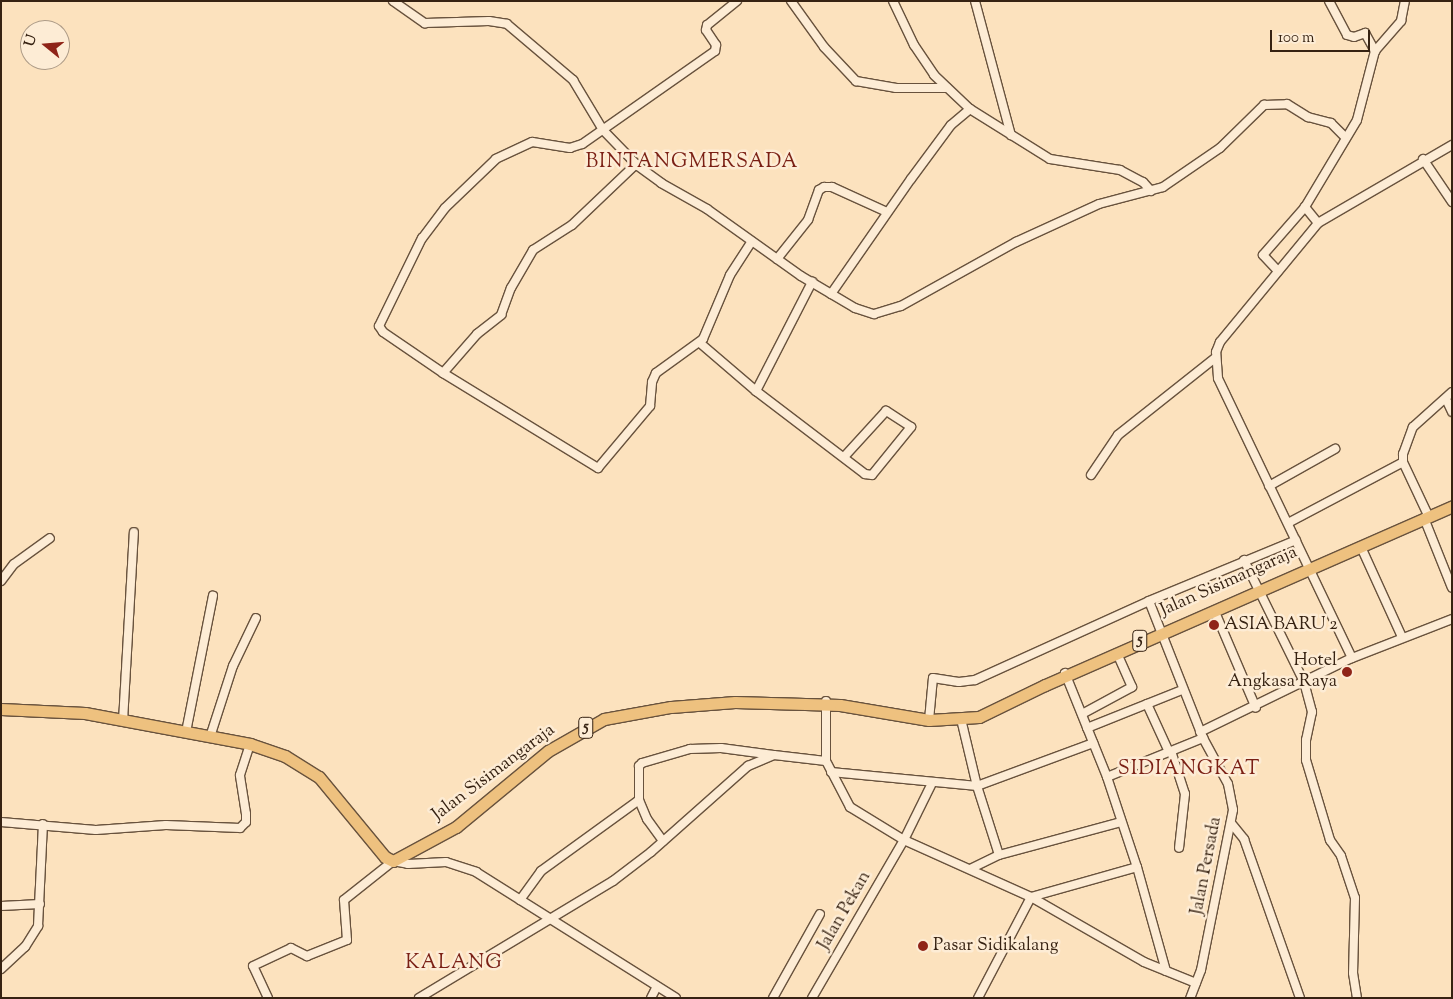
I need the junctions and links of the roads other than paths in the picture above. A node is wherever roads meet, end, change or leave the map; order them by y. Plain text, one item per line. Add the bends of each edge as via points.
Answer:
1 (393, 1) edge
2 (737, 1) edge
3 (791, 1) edge
4 (893, 1) edge
5 (975, 1) edge
6 (1329, 1) edge
7 (1405, 1) edge
8 (1375, 51) junction
9 (947, 88) junction
10 (970, 108) junction
11 (603, 130) junction
12 (1011, 136) junction
13 (1346, 138) junction
14 (1452, 145) edge
15 (1423, 159) junction
16 (636, 164) junction
17 (1452, 183) edge
18 (1443, 187) junction
19 (1152, 191) junction
20 (1452, 202) edge
21 (1305, 207) junction
22 (887, 212) junction
23 (1318, 223) junction
24 (752, 240) junction
25 (777, 259) junction
26 (1278, 271) junction
27 (812, 282) junction
28 (832, 294) junction
29 (700, 343) junction
30 (1215, 358) junction
31 (443, 373) junction
32 (756, 392) junction
33 (1452, 392) edge
34 (1446, 399) junction
35 (1452, 412) edge
36 (1335, 449) dead end
37 (844, 457) junction
38 (1403, 462) junction
39 (1091, 475) dead end
40 (1269, 486) junction
41 (1452, 504) edge
42 (1425, 516) junction
43 (1288, 523) junction
44 (134, 532) dead end
45 (50, 538) dead end
46 (1296, 540) junction
47 (1361, 547) junction
48 (1244, 560) junction
49 (1309, 568) junction
50 (1, 582) edge
51 (1452, 588) edge
52 (1259, 591) junction
53 (212, 596) dead end
54 (1149, 601) junction
55 (1215, 612) junction
56 (256, 618) dead end
57 (1452, 618) edge
58 (1161, 633) junction
59 (1402, 637) junction
60 (1117, 654) junction
61 (1352, 658) junction
62 (1066, 674) junction
63 (1304, 682) junction
64 (1182, 690) junction
65 (824, 703) junction
66 (1147, 704) junction
67 (1256, 708) junction
68 (1, 709) edge
69 (1082, 714) junction
70 (929, 718) junction
71 (961, 720) junction
72 (123, 721) junction
73 (1088, 728) junction
74 (186, 732) junction
75 (1202, 735) junction
76 (210, 737) junction
77 (1093, 743) junction
78 (250, 744) junction
79 (1170, 751) junction
80 (774, 755) junction
81 (826, 761) junction
82 (831, 772) junction
83 (1107, 777) junction
84 (932, 784) junction
85 (977, 786) junction
86 (639, 800) junction
87 (1, 822) edge
88 (1121, 822) junction
89 (1232, 823) junction
90 (43, 824) junction
91 (1244, 838) junction
92 (904, 840) junction
93 (663, 841) junction
94 (1227, 846) junction
95 (1179, 848) dead end
96 (999, 854) junction
97 (393, 861) junction
98 (1137, 867) junction
99 (970, 869) junction
100 (1031, 897) junction
101 (520, 900) junction
102 (40, 904) junction
103 (1, 906) edge
104 (820, 914) dead end
105 (549, 919) junction
106 (1159, 952) junction
107 (1144, 962) junction
108 (1, 969) edge
109 (1166, 971) junction
110 (1196, 983) junction
111 (657, 986) junction
112 (268, 998) edge
113 (419, 998) edge
114 (651, 998) edge
115 (676, 998) edge
116 (773, 998) edge
117 (812, 998) edge
118 (978, 998) edge
119 (1190, 998) edge
120 (1300, 998) edge
121 (1358, 998) edge

1 - 11 street via 425,23 489,20 507,24 573,80
2 - 11 street via 708,25 706,30 716,45 715,51
3 - 9 street via 824,47 856,81 896,88
4 - 9 street via 923,59
5 - 12 street
6 - 8 street via 1347,35 1365,34
7 - 8 street via 1400,21
8 - 13 street via 1362,108
9 - 10 street
10 - 12 street
10 - 22 street via 951,126
11 - 16 street
11 - 31 street via 573,148 532,142 509,150 445,208 422,238 379,326
12 - 19 street via 1050,159 1098,164 1132,175
13 - 19 street via 1329,122 1308,117 1287,104 1272,102 1261,106 1199,164
13 - 21 street
14 - 15 street
15 - 18 street
15 - 23 street
16 - 24 street
16 - 31 street via 572,225 532,250 511,288 501,315 476,334
17 - 18 street
18 - 20 street
19 - 28 street via 1099,204 1016,242 942,285 883,314 862,311
21 - 23 street
21 - 26 street via 1263,255
22 - 25 street via 832,187 824,187 819,190 808,220
22 - 28 street
23 - 26 street
24 - 25 street
24 - 29 street via 730,275
25 - 27 street
26 - 30 street via 1220,342
27 - 28 street
27 - 32 street
29 - 31 street via 656,373 650,406 598,468
29 - 32 street
30 - 39 street via 1118,435
30 - 40 street via 1218,378
32 - 37 street
33 - 34 street
34 - 35 street
34 - 38 street via 1413,427
36 - 40 street
37 - 37 street via 886,410 911,427 872,475
38 - 42 street
38 - 43 street
40 - 43 street
41 - 42 highway, Jalan Sisimangaraja / 5
42 - 47 highway, Jalan Sisimangaraja / 5
42 - 49 highway, Jalan Sisimangaraja / 5
42 - 51 street
43 - 46 street
44 - 72 street
45 - 50 street via 14,564
46 - 48 street
46 - 49 street
47 - 49 highway, Jalan Sisimangaraja / 5
47 - 59 street
48 - 52 street
48 - 54 street
49 - 52 highway, Jalan Sisimangaraja / 5
49 - 61 street
52 - 55 highway, Jalan Sisimangaraja / 5
52 - 58 highway, Jalan Sisimangaraja / 5
52 - 63 street
53 - 74 street
54 - 58 street, Jalan Persada
54 - 70 street via 975,680 959,682 933,678
55 - 58 highway, Jalan Sisimangaraja / 5
55 - 67 street
56 - 76 street via 233,666
57 - 59 street
58 - 60 highway, Jalan Sisimangaraja / 5
58 - 62 highway, Jalan Sisimangaraja / 5
58 - 64 street, Jalan Persada
59 - 61 street
60 - 62 highway, Jalan Sisimangaraja / 5
60 - 69 street via 1132,687
61 - 63 street
62 - 69 street
62 - 70 highway, Jalan Sisimangaraja / 5 via 977,716
62 - 71 highway, Jalan Sisimangaraja / 5 via 988,714
63 - 67 street
63 - 121 street via 1312,712 1306,760 1330,840 1341,856 1355,898 1353,973
64 - 66 street
64 - 75 street, Jalan Persada
65 - 70 highway, Jalan Sisimangaraja / 5
65 - 81 street
65 - 97 highway, Jalan Sisimangaraja / 5 via 696,704 604,720 548,750 456,827
66 - 73 street
66 - 79 street
67 - 75 street
68 - 72 highway via 85,713
69 - 73 street
70 - 71 highway, Jalan Sisimangaraja / 5
71 - 85 street
72 - 74 highway
73 - 77 street
74 - 76 highway
75 - 79 street
75 - 89 street, Jalan Persada via 1228,784
76 - 78 highway
77 - 83 street
77 - 85 street
78 - 90 street via 240,775 246,822 240,828 174,825 96,830
78 - 97 highway via 285,756 319,777 386,857
79 - 83 street
79 - 95 street via 1184,794
80 - 81 street
80 - 86 street via 721,748 690,749 642,763 639,766
80 - 93 street via 734,776
81 - 82 street
82 - 84 street
82 - 92 street via 850,807
83 - 88 street
84 - 85 street
84 - 92 street, Jalan Pekan
85 - 96 street
86 - 93 street via 647,819
86 - 101 street via 541,870
87 - 90 street
88 - 96 street
88 - 98 street
89 - 91 street
89 - 94 street, Jalan Persada
90 - 102 street
91 - 94 street via 1232,840
91 - 120 street
92 - 99 street
92 - 117 street, Jalan Pekan
93 - 105 street via 613,881
94 - 110 street, Jalan Persada
96 - 99 street
97 - 101 street via 459,865
97 - 112 street via 344,900 347,940 307,956 291,948 254,964 253,969
98 - 100 street
98 - 106 street
99 - 100 street
100 - 107 street
100 - 118 street
101 - 105 street
102 - 103 street
102 - 108 street via 38,926 25,947
104 - 116 street
105 - 111 street
105 - 113 street
106 - 107 street
106 - 109 street
107 - 109 street
109 - 110 street
110 - 119 street, Jalan Persada
111 - 114 street
111 - 115 street

